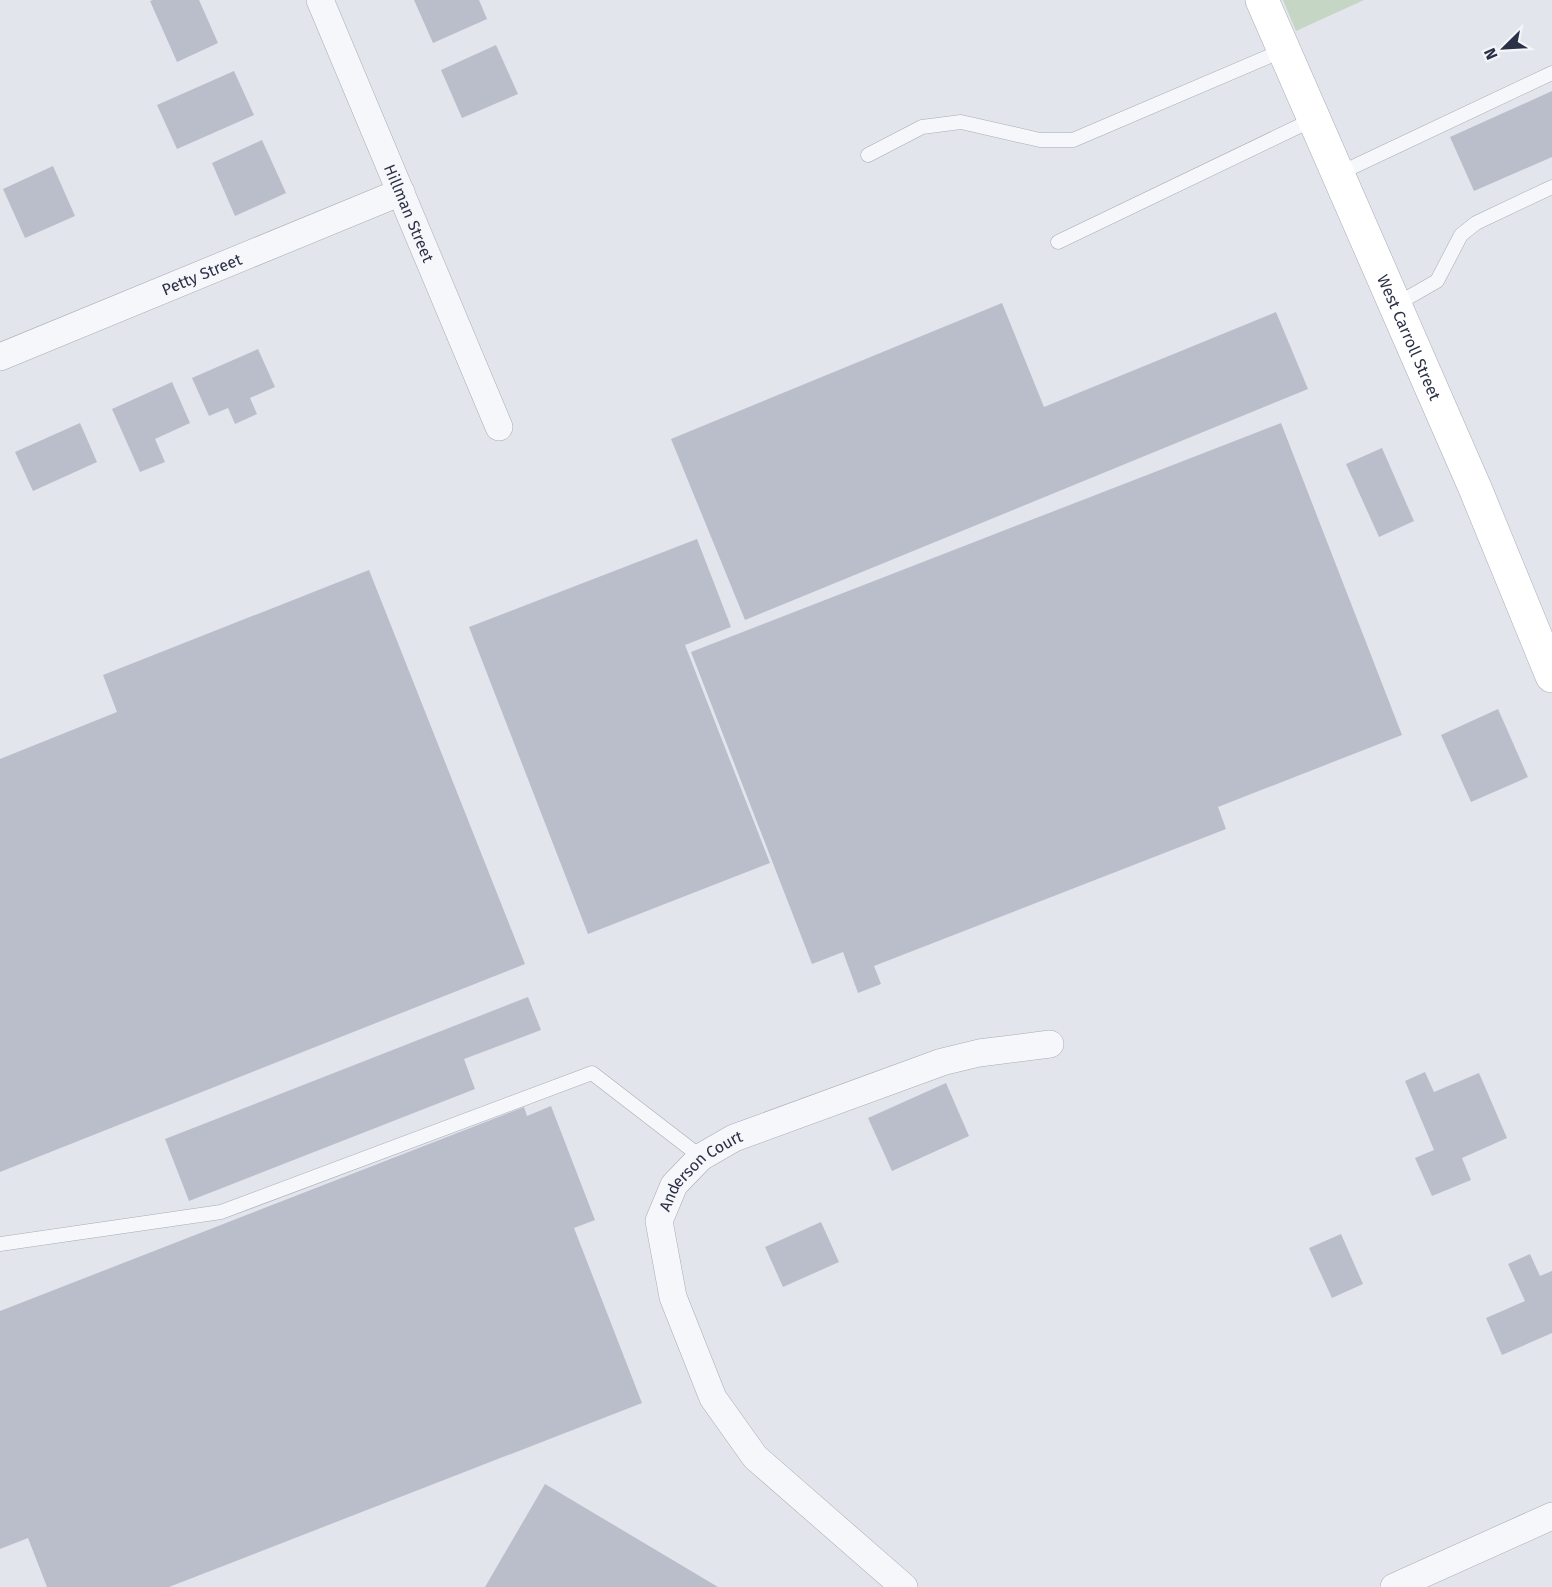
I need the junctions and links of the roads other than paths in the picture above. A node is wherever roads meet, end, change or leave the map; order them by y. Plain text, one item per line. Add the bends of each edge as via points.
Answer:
1 (320, 0) edge
2 (1262, 0) edge
3 (1284, 50) junction
4 (1552, 73) edge
5 (1314, 119) junction
6 (868, 155) dead end
7 (1338, 174) junction
8 (1552, 187) edge
9 (401, 192) junction
10 (1058, 242) dead end
11 (1395, 305) junction
12 (0, 357) edge
13 (499, 427) dead end
14 (1552, 676) edge
15 (1050, 1044) dead end
16 (701, 1157) junction
17 (0, 1244) edge
18 (1552, 1516) edge
19 (904, 1587) edge
20 (1394, 1587) edge

1 - 9 street, Hillman Street
2 - 3 street, West Carroll Street
3 - 5 street, West Carroll Street
3 - 6 lane via 1072,140 1040,140 961,122 922,127
4 - 7 lane
5 - 7 street, West Carroll Street
5 - 10 lane
7 - 11 street, West Carroll Street
8 - 11 lane via 1476,223 1461,235 1437,281
9 - 12 street, Petty Street
9 - 13 street, Hillman Street
11 - 14 street, West Carroll Street
15 - 16 street, Anderson Court via 942,1062 734,1138
16 - 17 lane via 592,1073 221,1212
16 - 19 street, Anderson Court via 674,1185 659,1221 673,1297 713,1398 755,1457
18 - 20 street

